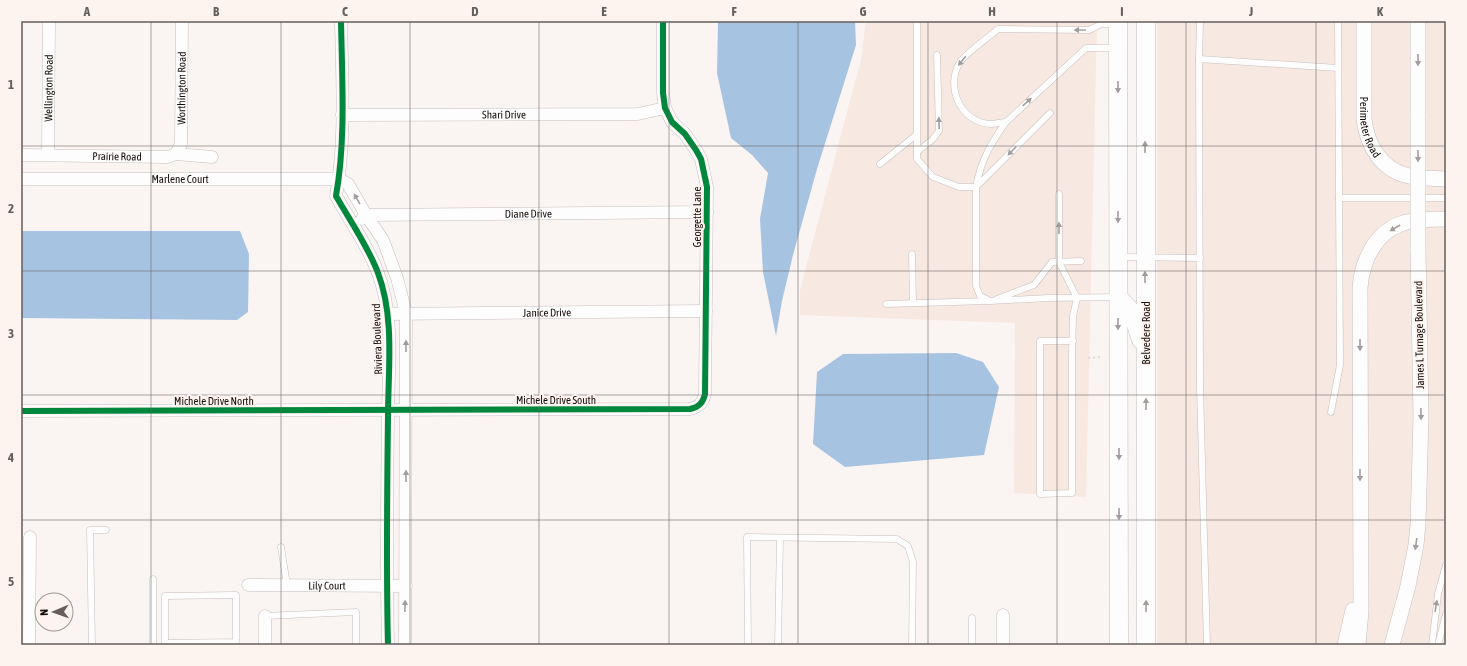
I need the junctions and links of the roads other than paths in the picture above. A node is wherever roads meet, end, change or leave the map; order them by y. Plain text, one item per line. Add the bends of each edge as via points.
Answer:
1 (49, 21) edge
2 (182, 21) edge
3 (342, 21) edge
4 (663, 21) edge
5 (917, 21) edge
6 (1146, 21) edge
7 (1200, 21) edge
8 (1338, 21) edge
9 (1364, 21) edge
10 (1418, 21) edge
11 (1118, 23) edge
12 (1118, 48) junction
13 (937, 55) dead end
14 (1199, 59) junction
15 (1338, 68) junction
16 (665, 108) junction
17 (1050, 113) dead end
18 (342, 115) junction
19 (1006, 122) junction
20 (916, 135) junction
21 (916, 152) junction
22 (176, 154) junction
23 (21, 155) edge
24 (48, 156) junction
25 (212, 157) dead end
26 (880, 164) dead end
27 (21, 179) edge
28 (339, 179) junction
29 (1446, 179) edge
30 (976, 187) junction
31 (1059, 194) dead end
32 (1339, 198) junction
33 (1446, 198) edge
34 (707, 212) junction
35 (366, 215) junction
36 (1446, 219) edge
37 (354, 227) junction
38 (912, 254) dead end
39 (1118, 257) junction
40 (1145, 257) junction
41 (1200, 258) junction
42 (1081, 260) dead end
43 (1059, 262) junction
44 (1077, 298) junction
45 (1118, 298) junction
46 (990, 301) junction
47 (912, 303) junction
48 (886, 304) dead end
49 (706, 311) junction
50 (406, 313) junction
51 (387, 314) junction
52 (1072, 341) junction
53 (1146, 358) junction
54 (703, 401) joint
55 (388, 410) junction
56 (406, 410) junction
57 (21, 411) edge
58 (1331, 412) dead end
59 (106, 530) dead end
60 (30, 538) dead end
61 (780, 538) junction
62 (281, 547) dead end
63 (1446, 565) edge
64 (1360, 572) junction
65 (153, 579) dead end
66 (248, 585) dead end
67 (287, 585) junction
68 (386, 586) junction
69 (406, 586) junction
70 (1446, 614) edge
71 (1003, 615) dead end
72 (265, 616) joint
73 (972, 618) dead end
74 (203, 644) edge
75 (29, 645) edge
76 (92, 645) edge
77 (154, 645) edge
78 (265, 645) edge
79 (356, 645) edge
80 (388, 645) edge
81 (405, 645) edge
82 (748, 645) edge
83 (778, 645) edge
84 (912, 645) edge
85 (972, 645) edge
86 (1002, 645) edge
87 (1119, 645) edge
88 (1146, 645) edge
89 (1207, 645) edge
90 (1345, 645) edge
91 (1358, 645) edge
92 (1392, 645) edge
93 (1432, 645) edge
94 (1438, 645) edge

1 - 24 street, Wellington Road
2 - 22 street, Worthington Road via 181,144
3 - 18 street, Riviera Boulevard
4 - 16 street, Georgette Lane
5 - 20 lane
40 -> 6 main road, Belvedere Road
7 - 14 lane
8 - 15 lane
9 - 29 street, Perimeter Road via 1364,119 1373,149 1383,163 1402,174
10 -> 92 street, James L Turnage Boulevard, bridge via 1421,417 1418,524 1408,586
11 - 12 main road
11 -> 19 lane via 1102,24 1089,30 998,30 961,60 955,71 953,83 960,107 979,122
19 -> 12 lane via 1086,48
12 -> 39 main road
21 -> 13 lane via 939,131
14 - 15 lane
14 - 41 lane
15 - 32 lane
16 - 18 street, Shari Drive via 638,114
16 - 34 street, Georgette Lane via 672,122 691,142 701,159 706,177
17 -> 30 lane
18 - 28 street, Riviera Boulevard
19 - 30 lane via 990,145
20 - 21 lane
20 - 26 lane
21 - 30 lane via 917,160 933,177 959,187
22 - 24 street, Prairie Road via 168,157
22 - 25 street, Prairie Road
23 - 24 street, Prairie Road
27 - 28 street, Marlene Court
35 -> 28 street via 348,184
28 - 37 street, Riviera Boulevard via 336,196
30 - 46 lane via 976,286 980,296
43 -> 31 lane
32 - 33 lane
32 - 58 lane via 1340,365
34 - 35 street, Diane Drive
34 - 49 street, Georgette Lane
35 - 37 street
35 - 50 street via 383,240
36 -> 64 street via 1422,219 1386,232 1372,246 1362,269
37 - 51 street, Riviera Boulevard via 378,272
38 - 47 lane
39 - 40 lane
39 - 45 main road
40 - 41 lane
53 -> 40 main road, Belvedere Road
41 - 89 lane via 1200,388
42 - 43 lane
43 - 44 lane
43 - 46 lane via 1052,262 1034,286
44 - 45 lane
44 - 46 lane
44 - 52 lane
45 - 53 main road via 1132,312
45 -> 87 main road
46 - 47 lane
47 - 48 lane
49 - 50 street, Janice Drive
49 - 54 street, Georgette Lane
50 - 51 street, Janice Drive
56 -> 50 street
51 - 55 street, Riviera Boulevard
52 - 52 lane via 1040,341 1040,494 1072,493
88 -> 53 main road, Belvedere Road
54 - 56 street, Michele Drive South via 698,407 690,409
55 - 56 street, Michele Drive North
55 - 57 street, Michele Drive North
55 - 68 street, Riviera Boulevard
69 -> 56 street
59 - 76 lane via 90,530
60 - 75 street
61 - 82 lane via 747,537
61 - 83 lane
61 - 84 lane via 897,539 908,546 913,562
62 - 67 lane
93 -> 63 lane via 1438,594
64 - 90 street
64 - 91 street
65 - 77 lane
66 - 67 street, Lily Court
67 - 68 street, Lily Court
68 - 69 street, Lily Court
68 - 80 street, Riviera Boulevard
81 -> 69 street
70 - 94 lane
71 - 86 street
72 - 78 street
72 - 79 lane via 356,612
73 - 85 lane
74 - 74 lane via 166,643 165,596 236,595 236,642

